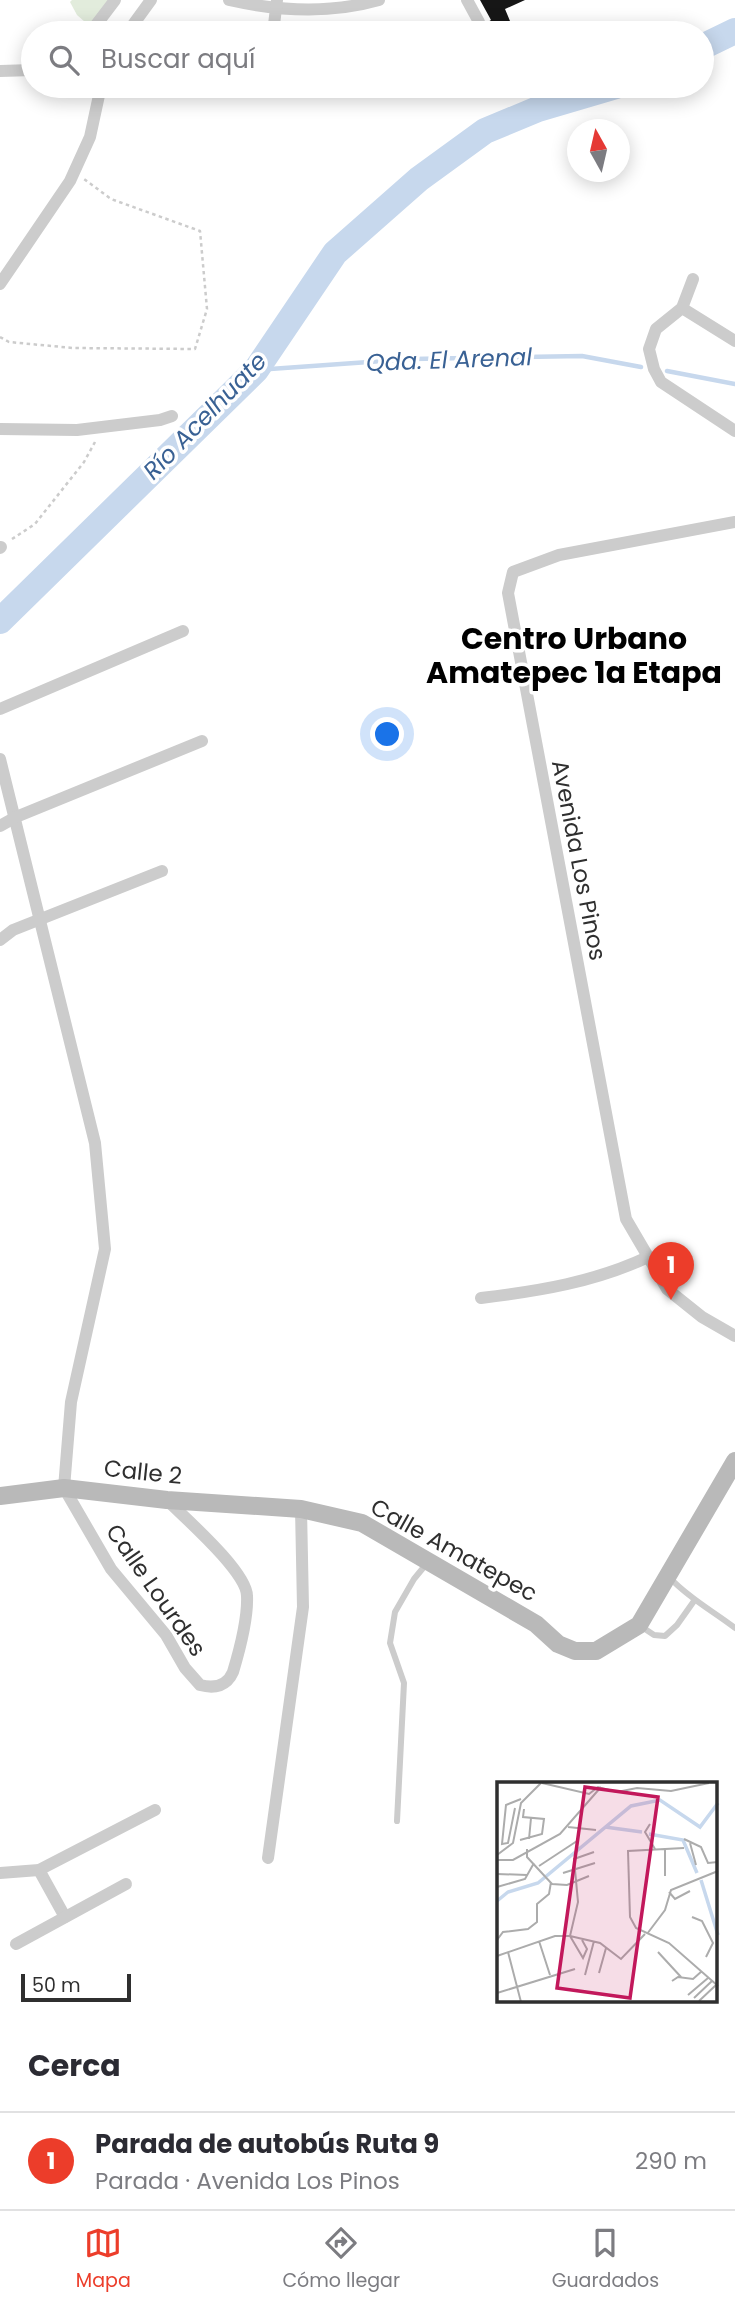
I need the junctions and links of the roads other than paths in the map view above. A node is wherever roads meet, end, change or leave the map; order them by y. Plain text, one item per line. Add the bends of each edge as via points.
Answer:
1 (115, 0) edge
2 (151, 0) edge
3 (229, 0) edge
4 (379, 0) edge
5 (467, 0) edge
6 (276, 5) edge
7 (99, 21) edge
8 (136, 21) edge
9 (478, 21) edge
10 (21, 70) edge
11 (0, 71) edge
12 (98, 98) edge
13 (693, 279) dead end
14 (0, 284) edge
15 (682, 307) junction
16 (735, 341) edge
17 (172, 415) dead end
18 (0, 429) edge
19 (735, 431) edge
20 (735, 522) edge
21 (183, 631) dead end
22 (0, 709) edge
23 (202, 741) dead end
24 (0, 759) edge
25 (16, 817) junction
26 (0, 826) edge
27 (162, 872) dead end
28 (39, 920) junction
29 (0, 940) edge
30 (648, 1257) junction
31 (481, 1298) dead end
32 (735, 1336) edge
33 (735, 1461) edge
34 (64, 1488) junction
35 (0, 1496) edge
36 (167, 1500) junction
37 (281, 1508) joint
38 (301, 1509) junction
39 (429, 1560) junction
40 (668, 1576) junction
41 (694, 1601) junction
42 (639, 1625) junction
43 (735, 1628) edge
44 (155, 1810) dead end
45 (397, 1821) dead end
46 (268, 1858) dead end
47 (39, 1870) junction
48 (0, 1873) edge
49 (125, 1884) dead end
50 (65, 1917) junction
51 (16, 1944) dead end

1 - 7 street
2 - 8 street
3 - 6 street
4 - 6 street via 324,8
5 - 9 street
10 - 11 street
12 - 14 street via 90,137 74,172
13 - 15 street
15 - 16 street
15 - 19 street via 656,329 649,349 654,369 661,382
17 - 18 street via 77,430
20 - 30 street, Avenida Los Pinos via 559,555 513,572 508,593 625,1219
21 - 22 street
23 - 25 street
24 - 25 street
25 - 26 street
25 - 28 street
27 - 28 street
28 - 29 street
28 - 34 street via 95,1143 104,1249 71,1402
30 - 31 street via 595,1278
30 - 32 street, Avenida Los Pinos via 667,1289
33 - 40 street
34 - 35 street, Calle 2
34 - 36 street, Calle 2
34 - 36 street, Calle Lourdes via 111,1569 166,1636 194,1679 215,1688 230,1679 248,1594 224,1557
36 - 37 street, Calle 2
37 - 38 street, Calle Amatepec
38 - 39 street, Calle Amatepec via 362,1523
38 - 46 street via 303,1607
39 - 42 street, Calle Amatepec via 575,1651 596,1651
39 - 45 lane via 395,1612 390,1643 404,1683
40 - 41 lane
40 - 42 street
41 - 42 lane via 665,1636
41 - 43 lane
44 - 47 street
47 - 48 street
47 - 50 street
49 - 50 street
50 - 51 street

